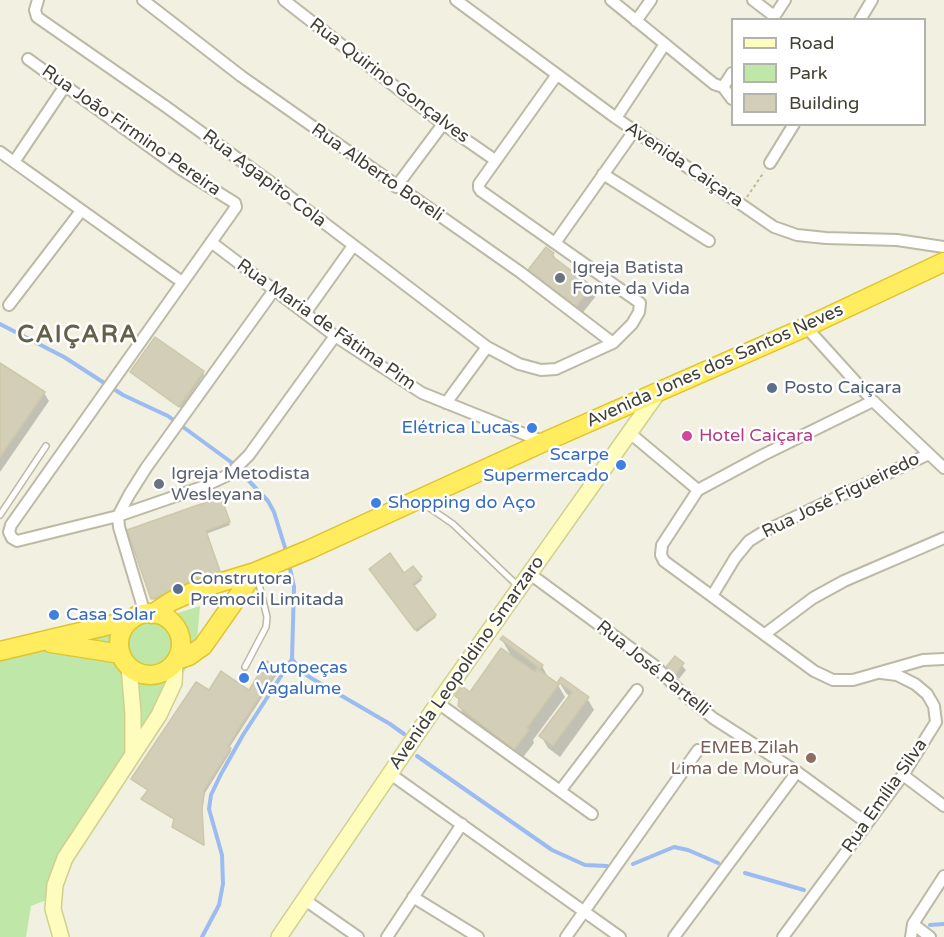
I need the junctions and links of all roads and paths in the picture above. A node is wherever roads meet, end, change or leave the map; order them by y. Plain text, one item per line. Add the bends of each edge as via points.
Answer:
1 (38, 0) edge
2 (143, 0) edge
3 (284, 0) edge
4 (456, 0) edge
5 (612, 0) edge
6 (651, 0) edge
7 (753, 0) edge
8 (785, 0) edge
9 (872, 0) edge
10 (773, 18) edge
11 (861, 18) edge
12 (636, 21) junction
13 (665, 44) junction
14 (28, 59) dead end
15 (556, 75) junction
16 (731, 75) edge
17 (65, 86) junction
18 (723, 87) junction
19 (731, 98) edge
20 (616, 118) junction
21 (443, 124) junction
22 (793, 126) edge
23 (634, 130) junction
24 (0, 152) edge
25 (495, 160) junction
26 (14, 162) junction
27 (770, 163) joint
28 (603, 174) junction
29 (396, 187) junction
30 (742, 204) junction
31 (81, 211) junction
32 (709, 241) dead end
33 (211, 242) junction
34 (555, 243) junction
35 (353, 246) junction
36 (944, 247) edge
37 (944, 262) edge
38 (182, 282) junction
39 (274, 290) junction
40 (9, 305) dead end
41 (306, 312) junction
42 (806, 327) junction
43 (335, 336) junction
44 (613, 343) junction
45 (487, 347) junction
46 (659, 392) junction
47 (873, 401) junction
48 (446, 403) junction
49 (631, 434) junction
50 (544, 442) junction
51 (46, 446) dead end
52 (929, 454) junction
53 (944, 468) edge
54 (698, 490) junction
55 (418, 500) junction
56 (0, 515) edge
57 (118, 516) junction
58 (944, 538) edge
59 (255, 572) junction
60 (530, 574) junction
61 (520, 588) junction
62 (712, 596) junction
63 (143, 616) junction
64 (765, 634) junction
65 (41, 641) junction
66 (0, 651) edge
67 (944, 658) edge
68 (125, 660) junction
69 (176, 662) junction
70 (245, 667) dead end
71 (878, 672) junction
72 (637, 690) dead end
73 (438, 703) junction
74 (940, 725) edge
75 (698, 750) dead end
76 (133, 752) junction
77 (797, 772) junction
78 (389, 773) junction
79 (903, 775) junction
80 (560, 791) junction
81 (944, 806) edge
82 (592, 814) dead end
83 (867, 823) junction
84 (462, 824) junction
85 (944, 876) edge
86 (413, 897) junction
87 (305, 900) junction
88 (586, 911) junction
89 (913, 924) junction
90 (61, 937) edge
91 (279, 937) edge
92 (358, 937) edge
93 (387, 937) edge
94 (477, 937) edge
95 (566, 937) edge
96 (620, 937) edge
97 (674, 937) edge
98 (783, 937) edge
99 (911, 937) edge
100 (930, 937) edge

1 - 35 street, Rua Agapito Cola via 37,17 165,106
2 - 29 street, Rua Alberto Boreli
3 - 21 street, Rua Quirino Gonçalves
4 - 15 street, Avenida Caiçara
5 - 12 street
6 - 12 street
7 - 10 street
8 - 10 street
9 - 11 street
12 - 13 street
13 - 18 street
13 - 20 street
14 - 17 street, Rua João Firmino Pereira
15 - 20 street, Avenida Caiçara
15 - 25 street
16 - 18 street
17 - 26 street
17 - 33 street, Rua João Firmino Pereira via 235,203 234,211
18 - 19 street
20 - 23 street, Avenida Caiçara
21 - 25 street, Rua Quirino Gonçalves
21 - 29 street
22 - 27 street
23 - 28 street
23 - 30 street, Avenida Caiçara
24 - 26 street
25 - 34 street via 479,184 481,191
26 - 31 street
27 - 30 path
28 - 32 street
28 - 34 street
29 - 44 street, Rua Alberto Boreli via 520,272
30 - 36 street, Avenida Caiçara via 774,227 797,235 897,240
31 - 38 street
31 - 40 street
33 - 38 street
33 - 39 street, Rua Maria de Fátima Pim
34 - 44 street via 640,303 632,324
35 - 41 street
35 - 45 street, Rua Agapito Cola
37 - 42 highway, Avenida Jones dos Santos Neves
38 - 57 street via 10,525 9,532 17,541
39 - 41 street, Rua Maria de Fátima Pim
39 - 57 street via 174,429
41 - 43 street, Rua Maria de Fátima Pim
42 - 46 highway, Avenida Jones dos Santos Neves
42 - 47 street
43 - 48 street, Rua Maria de Fátima Pim via 422,393
43 - 57 street via 233,471 204,486
44 - 45 street, Rua Agapito Cola via 556,369 541,370 519,364
45 - 48 street
46 - 49 street, Avenida Leopoldino Smarzaro
46 - 50 highway, Avenida Jones dos Santos Neves
47 - 52 street
47 - 54 street
48 - 50 street, Rua Maria de Fátima Pim
49 - 54 street
49 - 60 street, Avenida Leopoldino Smarzaro
50 - 55 highway, Avenida Jones dos Santos Neves
51 - 56 lane
52 - 53 street
52 - 62 street, Rua José Figueiredo via 749,541
54 - 62 street via 661,551 664,561
55 - 59 highway, Avenida Jones dos Santos Neves
55 - 61 lane via 453,524
57 - 63 street
58 - 64 street via 844,580
59 - 63 highway, Avenida Jones dos Santos Neves via 202,588
59 - 69 highway, Avenida Jones dos Santos Neves via 203,646
59 - 70 lane via 266,627
60 - 61 street, Avenida Leopoldino Smarzaro
60 - 77 street, Rua José Partelli via 655,666 713,718
61 - 73 street, Avenida Leopoldino Smarzaro
62 - 64 street
63 - 65 highway, Avenida Jones dos Santos Neves
63 - 68 highway via 122,632 120,646
63 - 69 highway via 166,618 177,628 181,642
64 - 71 street via 814,671 833,680 853,680
65 - 66 highway, Avenida Jones dos Santos Neves
65 - 68 highway, Avenida Jones dos Santos Neves
67 - 71 street
68 - 69 highway, Avenida Jones dos Santos Neves via 141,674 156,675
68 - 76 street via 133,714
69 - 76 street via 168,699
71 - 74 street, Rua Emília Silva via 897,675 927,694
72 - 80 street
73 - 78 street, Avenida Leopoldino Smarzaro
73 - 80 street
74 - 79 street, Rua Emília Silva
75 - 88 street
76 - 90 street via 65,858 55,885 53,909
77 - 83 street, Rua José Partelli
77 - 97 street
78 - 84 street
78 - 87 street, Avenida Leopoldino Smarzaro
79 - 81 street
79 - 83 street, Rua Emília Silva
80 - 82 street
83 - 98 street, Rua Emília Silva
84 - 86 street
84 - 88 street
85 - 89 street
86 - 93 street
86 - 94 street
87 - 91 street, Avenida Leopoldino Smarzaro
87 - 92 street
88 - 95 street
88 - 96 street
89 - 99 street
89 - 100 street

